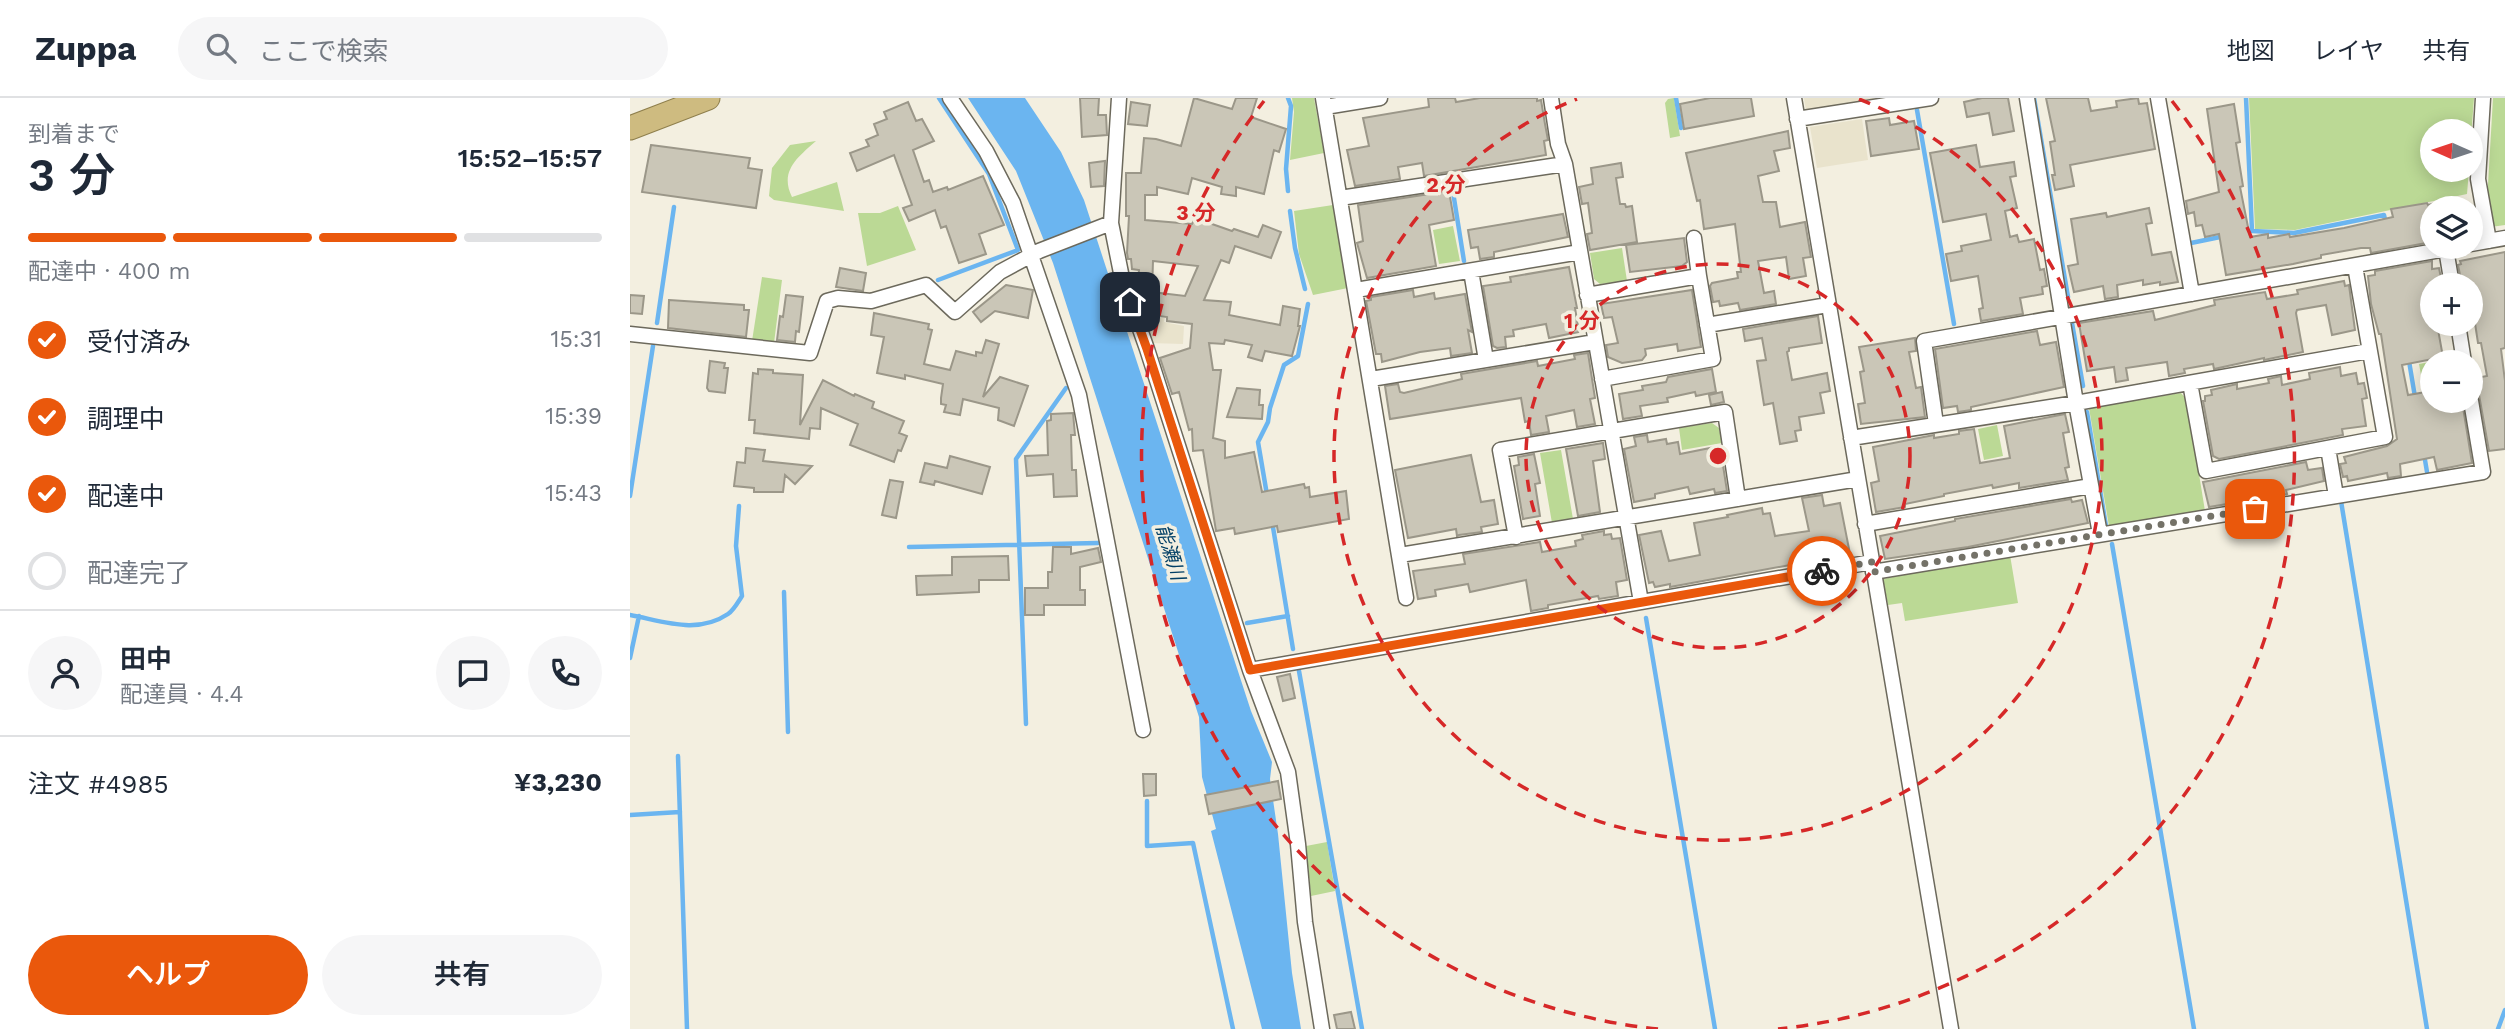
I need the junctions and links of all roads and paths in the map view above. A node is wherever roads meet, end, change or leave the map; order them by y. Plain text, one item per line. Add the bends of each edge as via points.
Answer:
1 (708, 98) edge
2 (950, 98) edge
3 (1119, 98) edge
4 (1380, 98) edge
5 (1551, 98) edge
6 (1794, 98) edge
7 (1931, 98) edge
8 (2027, 98) edge
9 (2158, 98) edge
10 (2483, 98) edge
11 (1324, 102) edge
12 (1797, 119) junction
13 (630, 128) edge
14 (1565, 164) junction
15 (1340, 198) junction
16 (1107, 225) junction
17 (2505, 238) edge
18 (1694, 239) dead end
19 (2489, 241) junction
20 (2483, 242) edge
21 (1580, 252) junction
22 (1035, 253) junction
23 (2420, 254) edge
24 (2354, 266) junction
25 (1471, 271) junction
26 (1699, 276) junction
27 (1356, 290) junction
28 (2192, 294) junction
29 (1587, 295) junction
30 (1828, 304) junction
31 (2062, 317) junction
32 (1707, 325) junction
33 (630, 334) edge
34 (1595, 342) junction
35 (2369, 351) junction
36 (1486, 360) junction
37 (1371, 379) junction
38 (1602, 379) junction
39 (2190, 383) junction
40 (2076, 403) junction
41 (2473, 413) edge
42 (1936, 424) junction
43 (1610, 433) junction
44 (1852, 438) junction
45 (2328, 447) junction
46 (1858, 479) junction
47 (2091, 486) junction
48 (2336, 496) junction
49 (1738, 499) junction
50 (1626, 519) junction
51 (1865, 524) junction
52 (2100, 534) junction
53 (1516, 537) junction
54 (1401, 555) junction
55 (1872, 567) junction
56 (1406, 598) dead end
57 (1641, 603) junction
58 (1250, 670) junction
59 (1143, 730) dead end
60 (1322, 1029) edge
61 (1951, 1029) edge

1 - 13 highway
2 - 22 street via 986,151
3 - 16 street
4 - 11 street
5 - 14 street
6 - 12 street
7 - 12 street
8 - 31 street
9 - 28 street
10 - 19 street via 2478,179
11 - 15 street
12 - 30 street
14 - 15 street
14 - 21 street
15 - 27 street
16 - 22 street
16 - 58 street
17 - 19 street
18 - 26 street
19 - 20 street
21 - 25 street
21 - 29 street
22 - 33 street via 1000,272 955,312 926,285 872,301 827,301 810,352
22 - 59 street via 1079,395
23 - 24 street
24 - 28 street
24 - 35 street
25 - 27 street
25 - 36 street
26 - 29 street
26 - 32 street
27 - 37 street
28 - 31 street
29 - 34 street
30 - 32 street
30 - 44 street
31 - 40 street
31 - 42 street via 1924,341
32 - 38 street via 1713,359
34 - 36 street
34 - 38 street
35 - 39 street
35 - 45 street via 2385,437
36 - 37 street
37 - 54 street
38 - 43 street
39 - 40 street
39 - 45 street via 2206,471
40 - 42 street
40 - 47 street
41 - 48 street via 2483,472
42 - 44 street
43 - 49 street via 1725,412
43 - 50 street
43 - 53 street via 1500,450
44 - 46 street
45 - 48 street
46 - 49 street
46 - 51 street
47 - 51 street
47 - 52 street
48 - 52 street
49 - 50 street
50 - 53 street
50 - 57 street
51 - 55 street
52 - 55 street
53 - 54 street
54 - 56 street
55 - 57 street
55 - 61 street
57 - 58 street
58 - 60 street via 1288,772

